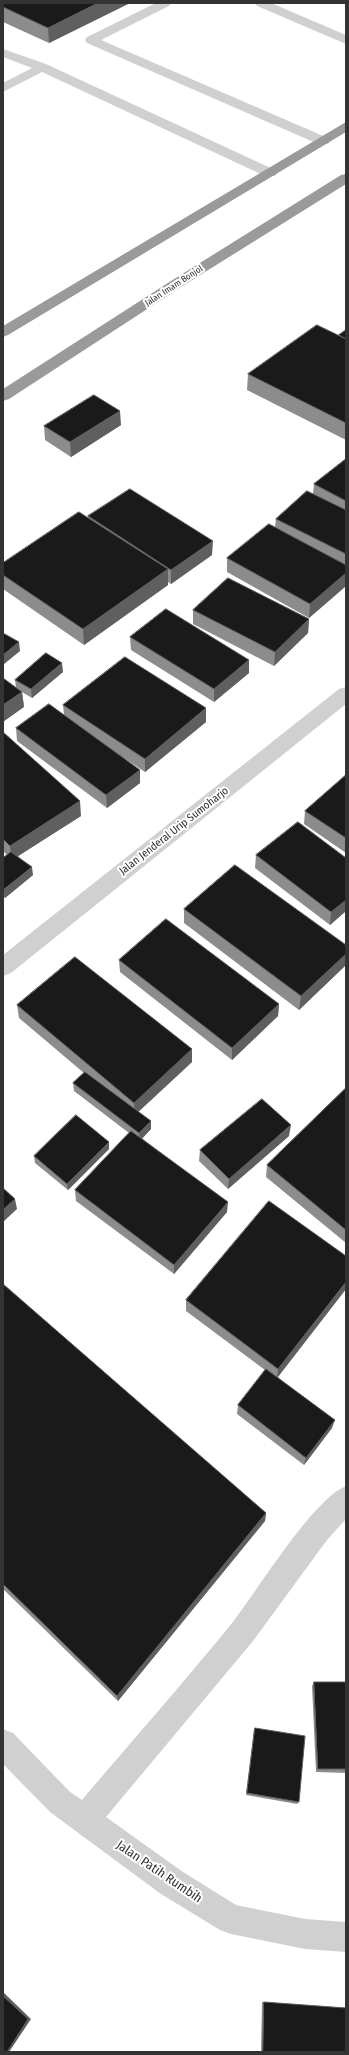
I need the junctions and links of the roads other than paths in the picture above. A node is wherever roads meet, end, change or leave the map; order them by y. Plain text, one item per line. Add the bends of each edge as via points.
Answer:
1 (164, 3) edge
2 (261, 3) edge
3 (346, 40) edge
4 (3, 53) edge
5 (42, 67) junction
6 (3, 88) edge
7 (346, 126) edge
8 (323, 141) junction
9 (270, 173) junction
10 (346, 178) edge
11 (3, 332) edge
12 (3, 396) edge
13 (346, 694) edge
14 (3, 967) edge
15 (346, 1498) edge
16 (3, 1743) edge
17 (85, 1820) junction
18 (346, 1937) edge

1 - 8 street via 91,40
2 - 3 street
4 - 5 street
5 - 6 street
5 - 9 street
7 - 8 highway
8 - 9 highway
9 - 11 highway
10 - 12 highway, Jalan Imam Bonjol
13 - 14 street, Jalan Jenderal Urip Sumoharjo
15 - 17 street via 317,1530 243,1631
16 - 17 street, Jalan Patih Rumbih via 60,1802
17 - 18 street, Jalan Patih Rumbih via 172,1883 231,1919 305,1934

